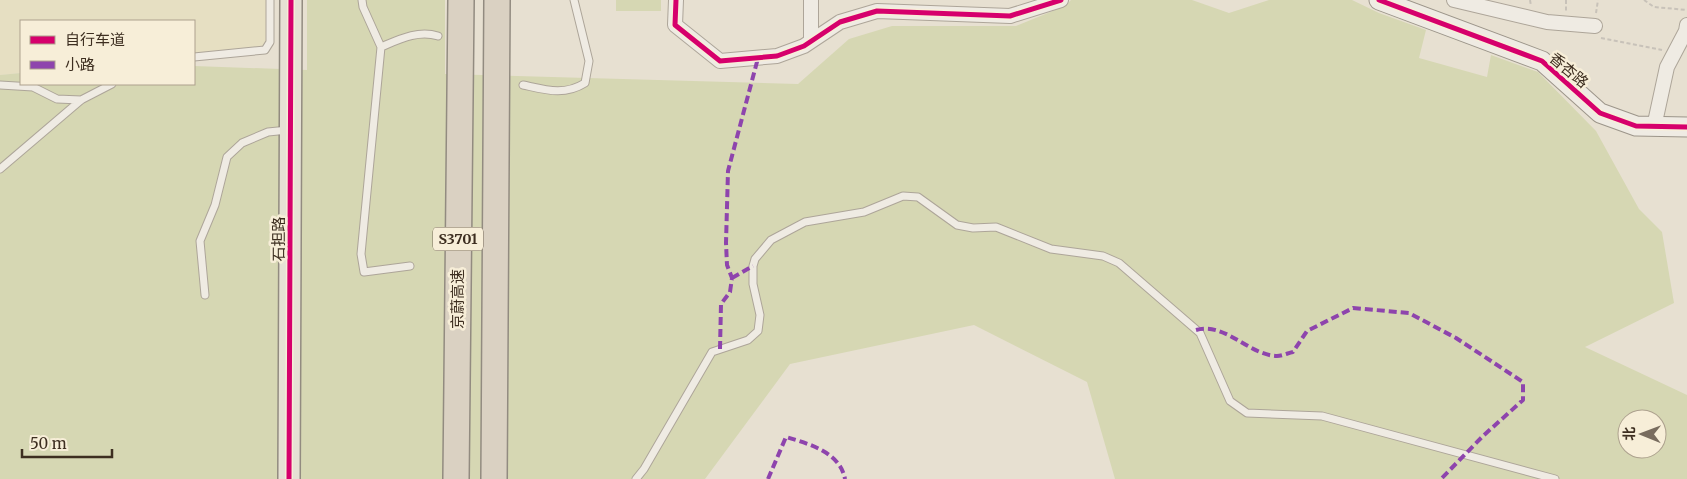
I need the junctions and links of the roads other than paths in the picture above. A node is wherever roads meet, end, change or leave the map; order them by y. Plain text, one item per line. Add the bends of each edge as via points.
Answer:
1 (270, 0) edge
2 (292, 0) edge
3 (362, 0) edge
4 (461, 0) edge
5 (497, 0) edge
6 (574, 0) edge
7 (676, 0) edge
8 (811, 0) edge
9 (1061, 0) edge
10 (1379, 0) edge
11 (1454, 0) edge
12 (1687, 25) edge
13 (1595, 26) road end
14 (438, 36) dead end
15 (811, 41) junction
16 (381, 47) junction
17 (195, 57) edge
18 (0, 85) edge
19 (110, 85) edge
20 (524, 85) dead end
21 (81, 100) junction
22 (1654, 127) junction
23 (1687, 127) edge
24 (291, 130) junction
25 (0, 169) edge
26 (410, 266) dead end
27 (205, 295) dead end
28 (289, 479) edge
29 (456, 479) edge
30 (494, 479) edge
31 (636, 479) edge
32 (1555, 479) edge

1 - 17 lane via 270,42 265,50
2 - 24 main road, 石担路
3 - 16 lane
4 - 29 highway, 京蔚高速 / S3701
5 - 30 highway, S3701
6 - 20 lane via 590,61 585,83 574,90 554,92
7 - 15 street via 675,25 720,61 777,56
8 - 15 street
9 - 15 street via 1010,16 878,11 840,22
10 - 22 street, 香杏路 via 1542,61 1600,113 1636,126
11 - 13 street via 1547,22
12 - 22 street via 1667,67
14 - 16 lane via 427,33 408,36
16 - 26 lane via 361,254 364,272
18 - 21 lane via 33,87 57,99
19 - 21 lane
21 - 25 lane
22 - 23 street, 香杏路
24 - 27 lane via 268,132 242,143 227,157 215,205 200,241
24 - 28 main road, 石担路
31 - 32 lane via 712,352 748,340 758,331 760,315 753,284 753,266 771,240 806,222 864,212 903,196 918,197 957,225 996,227 1051,249 1103,256 1119,263 1200,333 1230,401 1247,412 1322,416

